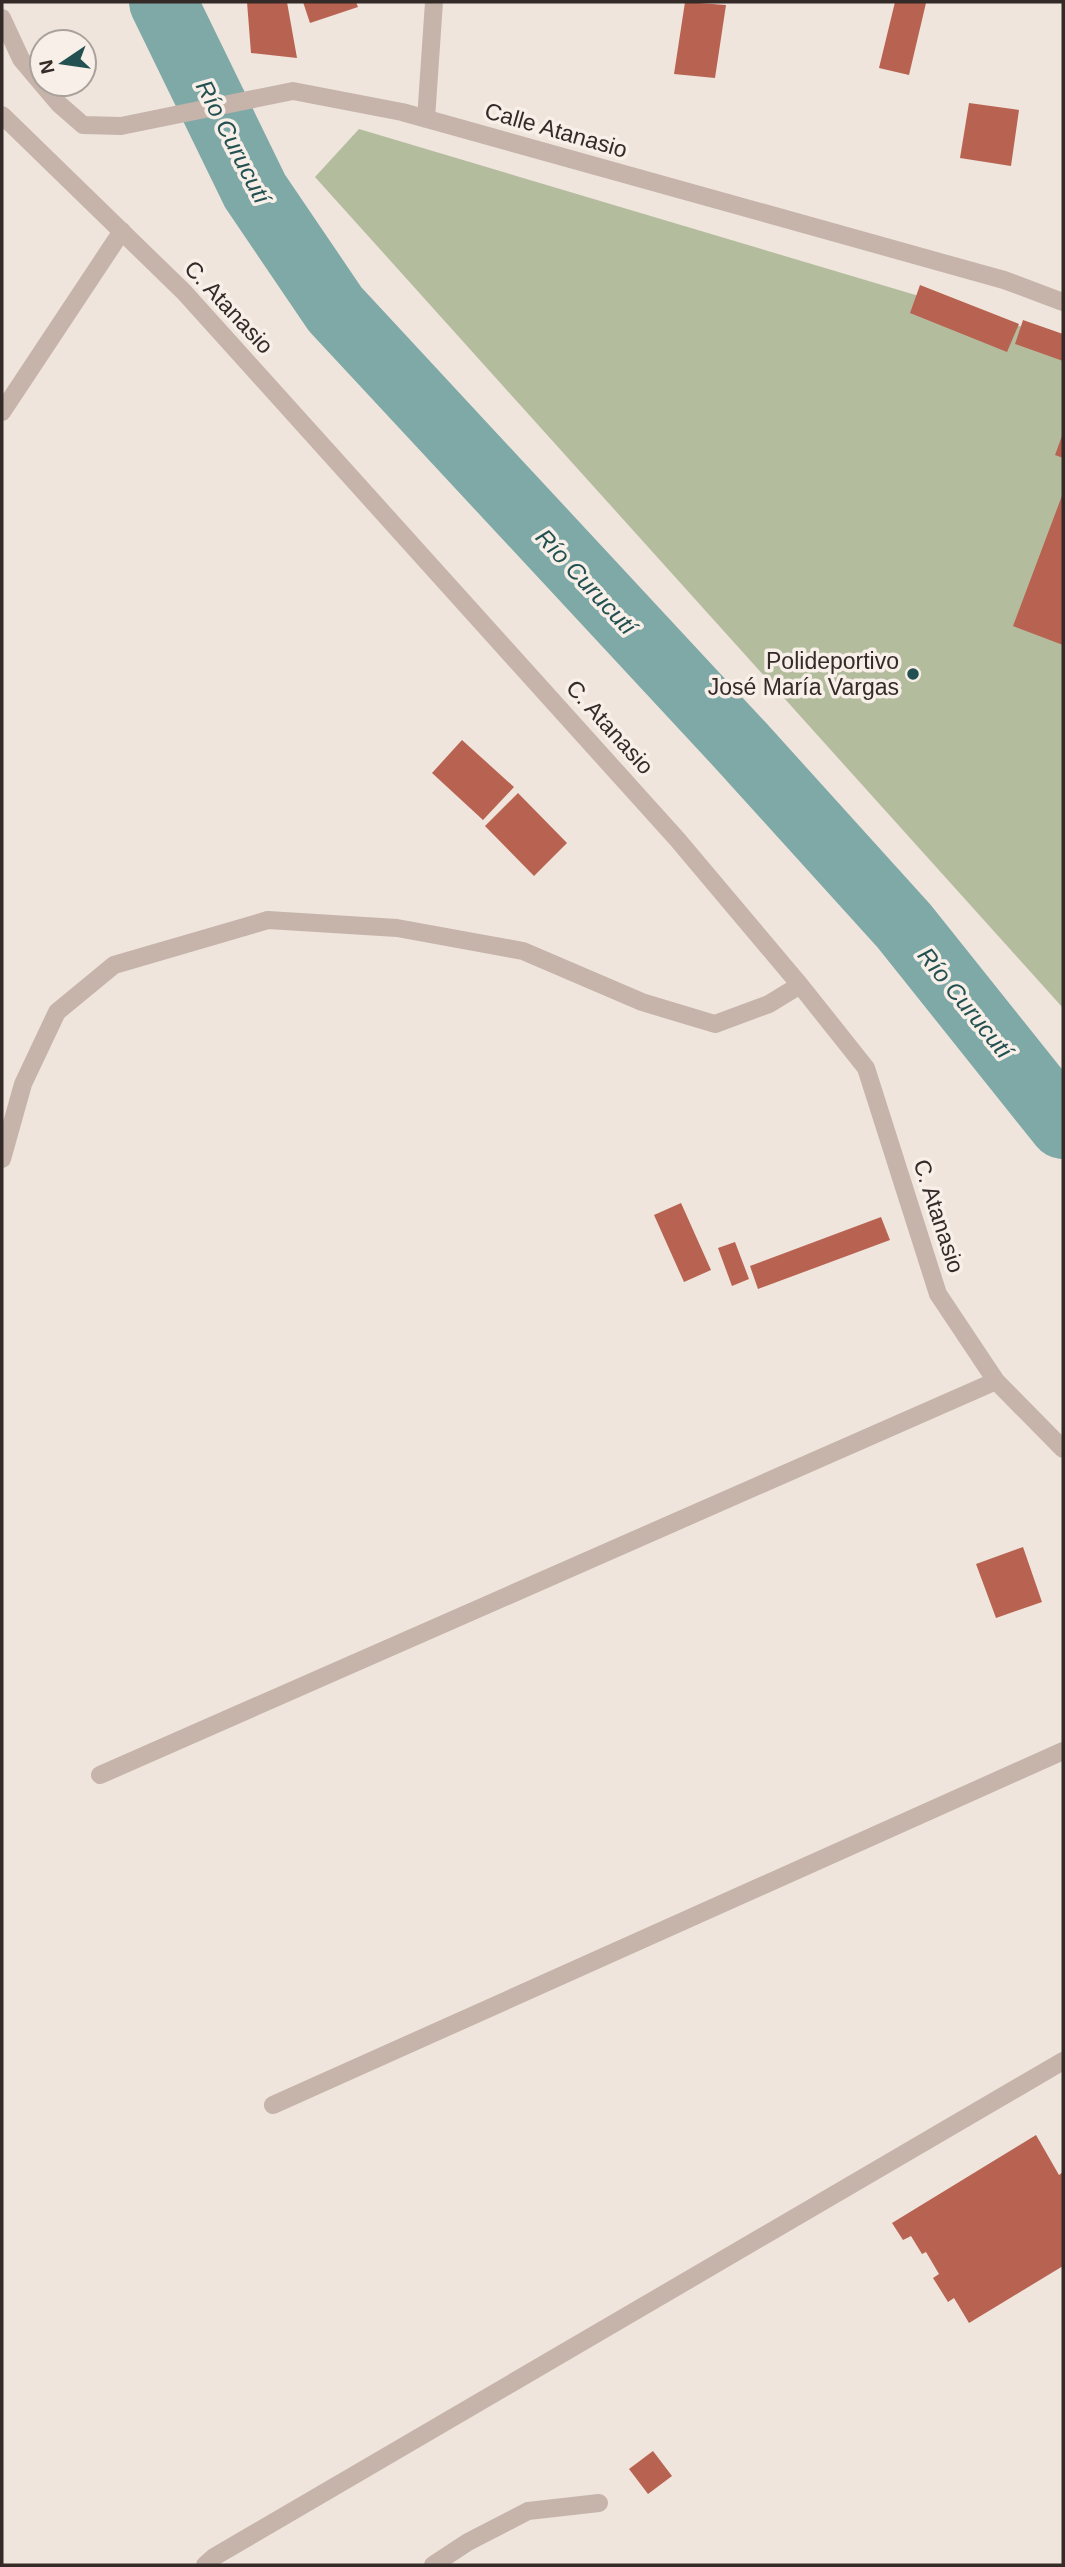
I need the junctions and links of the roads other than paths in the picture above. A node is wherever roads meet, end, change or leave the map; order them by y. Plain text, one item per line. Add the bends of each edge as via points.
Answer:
1 (434, 2) edge
2 (2, 18) edge
3 (28, 67) edge
4 (54, 98) edge
5 (2, 114) edge
6 (426, 119) junction
7 (122, 231) junction
8 (1063, 302) edge
9 (2, 412) edge
10 (800, 985) junction
11 (2, 1159) edge
12 (996, 1381) junction
13 (1063, 1449) edge
14 (1063, 1751) edge
15 (100, 1775) dead end
16 (1063, 2061) edge
17 (273, 2105) dead end
18 (599, 2503) dead end
19 (205, 2565) edge
20 (433, 2565) edge

1 - 6 street
2 - 3 street, Calle Atanasio
4 - 6 street, Calle Atanasio via 83,125 121,126 293,91
5 - 7 street, C. Atanasio
6 - 8 street, Calle Atanasio via 1004,280
7 - 9 street
7 - 10 street, C. Atanasio via 184,292 650,808
10 - 11 street via 769,1004 715,1024 642,1002 523,951 397,928 268,920 114,965 57,1012 23,1084
10 - 12 street, C. Atanasio via 866,1068 938,1294
12 - 13 street, C. Atanasio
12 - 15 street
14 - 17 street
16 - 19 street
18 - 20 street via 528,2511

